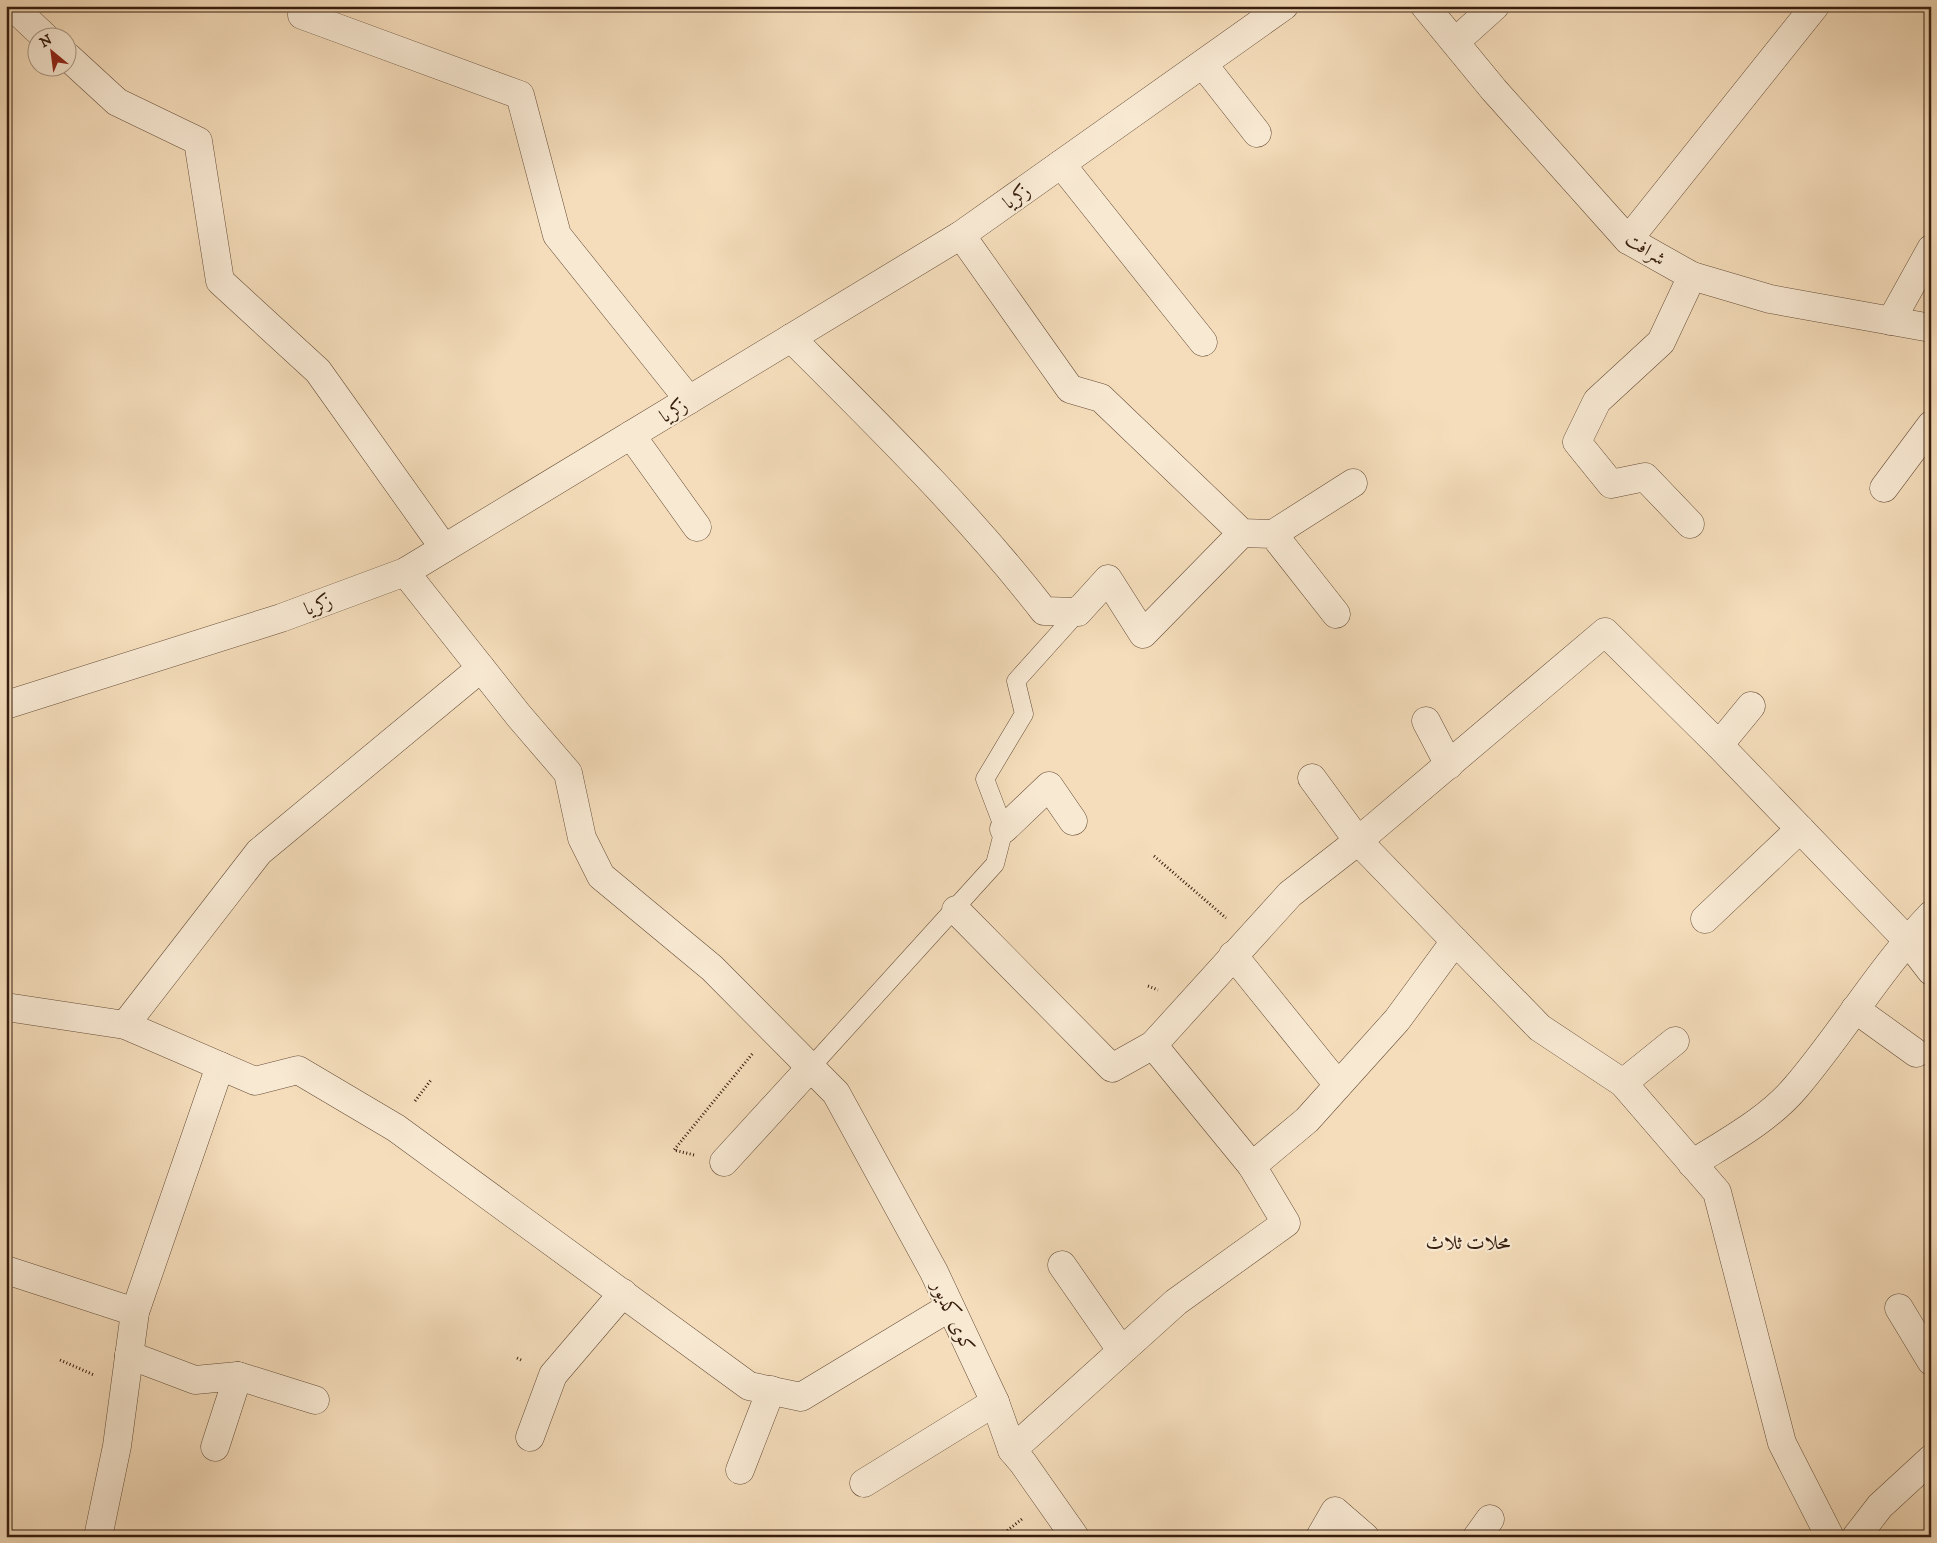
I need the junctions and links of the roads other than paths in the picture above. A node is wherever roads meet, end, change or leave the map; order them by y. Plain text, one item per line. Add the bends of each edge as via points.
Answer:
1 (12, 6) edge
2 (1284, 6) edge
3 (1425, 6) edge
4 (1495, 6) edge
5 (1815, 6) edge
6 (302, 15) dead end
7 (35, 28) edge
8 (1455, 42) junction
9 (1203, 64) junction
10 (78, 66) edge
11 (1257, 133) dead end
12 (1061, 164) junction
13 (961, 235) junction
14 (1628, 240) junction
15 (1931, 249) edge
16 (1692, 276) junction
17 (1891, 321) junction
18 (1931, 328) edge
19 (791, 338) junction
20 (1203, 342) dead end
21 (689, 400) junction
22 (1931, 425) edge
23 (631, 435) junction
24 (1354, 483) dead end
25 (1884, 488) dead end
26 (1690, 524) dead end
27 (697, 527) dead end
28 (1242, 533) junction
29 (1273, 534) junction
30 (444, 548) junction
31 (406, 572) junction
32 (1078, 612) junction
33 (1336, 614) dead end
34 (481, 668) junction
35 (6, 705) edge
36 (1751, 706) dead end
37 (1426, 721) dead end
38 (1718, 745) junction
39 (1449, 765) junction
40 (1312, 778) dead end
41 (1073, 821) dead end
42 (1004, 829) junction
43 (1800, 829) junction
44 (1358, 841) junction
45 (956, 910) junction
46 (1931, 915) edge
47 (1705, 919) dead end
48 (1907, 940) junction
49 (1455, 941) junction
50 (1242, 946) junction
51 (1931, 971) edge
52 (6, 1007) edge
53 (1855, 1009) junction
54 (125, 1025) junction
55 (1675, 1041) dead end
56 (1152, 1045) junction
57 (1916, 1053) dead end
58 (220, 1066) junction
59 (811, 1068) junction
60 (1623, 1083) junction
61 (1338, 1085) junction
62 (724, 1162) road end
63 (1692, 1164) junction
64 (1252, 1166) junction
65 (1062, 1265) dead end
66 (6, 1270) edge
67 (623, 1293) junction
68 (950, 1307) junction
69 (1899, 1308) dead end
70 (135, 1312) junction
71 (1121, 1350) junction
72 (129, 1355) junction
73 (1931, 1361) edge
74 (238, 1376) junction
75 (771, 1390) junction
76 (314, 1400) dead end
77 (994, 1402) junction
78 (530, 1437) dead end
79 (214, 1447) dead end
80 (1012, 1450) junction
81 (1931, 1459) edge
82 (740, 1470) dead end
83 (864, 1482) dead end
84 (98, 1537) edge
85 (1075, 1537) edge
86 (1320, 1537) edge
87 (1365, 1537) edge
88 (1830, 1537) edge
89 (1856, 1537) edge

1 - 7 street
2 - 9 street, زکریا
3 - 8 street, شرافت
4 - 8 street
5 - 14 street
6 - 21 street via 520,95 557,235
8 - 14 street, شرافت
9 - 11 street
9 - 12 street, زکریا
10 - 30 street via 116,102 198,141 220,281 318,371
12 - 13 street, زکریا
12 - 20 street
13 - 19 street, زکریا
13 - 28 street via 1070,389 1101,398
14 - 16 street, شرافت
15 - 17 street
16 - 17 street, شرافت via 1770,299
16 - 26 street via 1661,342 1597,401 1577,442 1611,484 1645,477
17 - 18 street, شرافت
19 - 21 street, زکریا
19 - 32 street via 916,463 1006,561 1044,610
21 - 23 street, زکریا
22 - 25 street
23 - 27 street
23 - 30 street, زکریا
24 - 29 street
28 - 29 street
28 - 32 street via 1143,634 1108,579
29 - 33 street
30 - 31 street, زکریا
31 - 34 street, کوی کدیور
31 - 35 street, زکریا via 281,618
32 - 42 lane via 1016,681 1024,714 985,779
34 - 54 street via 259,852
34 - 59 street, کوی کدیور via 568,773 582,838 601,876 712,968
36 - 38 street
37 - 39 street
38 - 39 street via 1605,632
38 - 43 street
39 - 44 street
40 - 44 street
41 - 42 street via 1048,786
42 - 45 lane via 995,864
43 - 47 street
43 - 48 street
44 - 49 street
44 - 50 street via 1290,894
45 - 56 street via 1112,1068
45 - 59 lane
46 - 48 street
48 - 51 street
48 - 53 street
49 - 60 street via 1540,1028
49 - 61 street via 1397,1020
50 - 56 street
50 - 61 street
52 - 54 street
53 - 57 street
53 - 63 street via 1796,1088 1762,1119
54 - 58 street
55 - 60 street
56 - 64 street
58 - 67 street via 255,1081 298,1070 396,1128
58 - 70 street
59 - 62 street
59 - 68 street, کوی کدیور via 836,1093
60 - 63 street
61 - 64 street via 1307,1120
63 - 88 street via 1716,1192 1782,1443
64 - 71 street via 1286,1223 1176,1302
65 - 71 street
66 - 70 street
67 - 75 street via 749,1386
67 - 78 street via 553,1375
68 - 75 street via 801,1396
68 - 77 street, کوی کدیور
69 - 73 street
70 - 72 street
71 - 80 street
72 - 74 street via 195,1380
72 - 84 street via 117,1446
74 - 76 street
74 - 79 street
75 - 82 street
77 - 80 street, کوی کدیور
77 - 83 street
80 - 85 street, کوی کدیور
81 - 89 street via 1880,1506
86 - 87 street via 1335,1511

